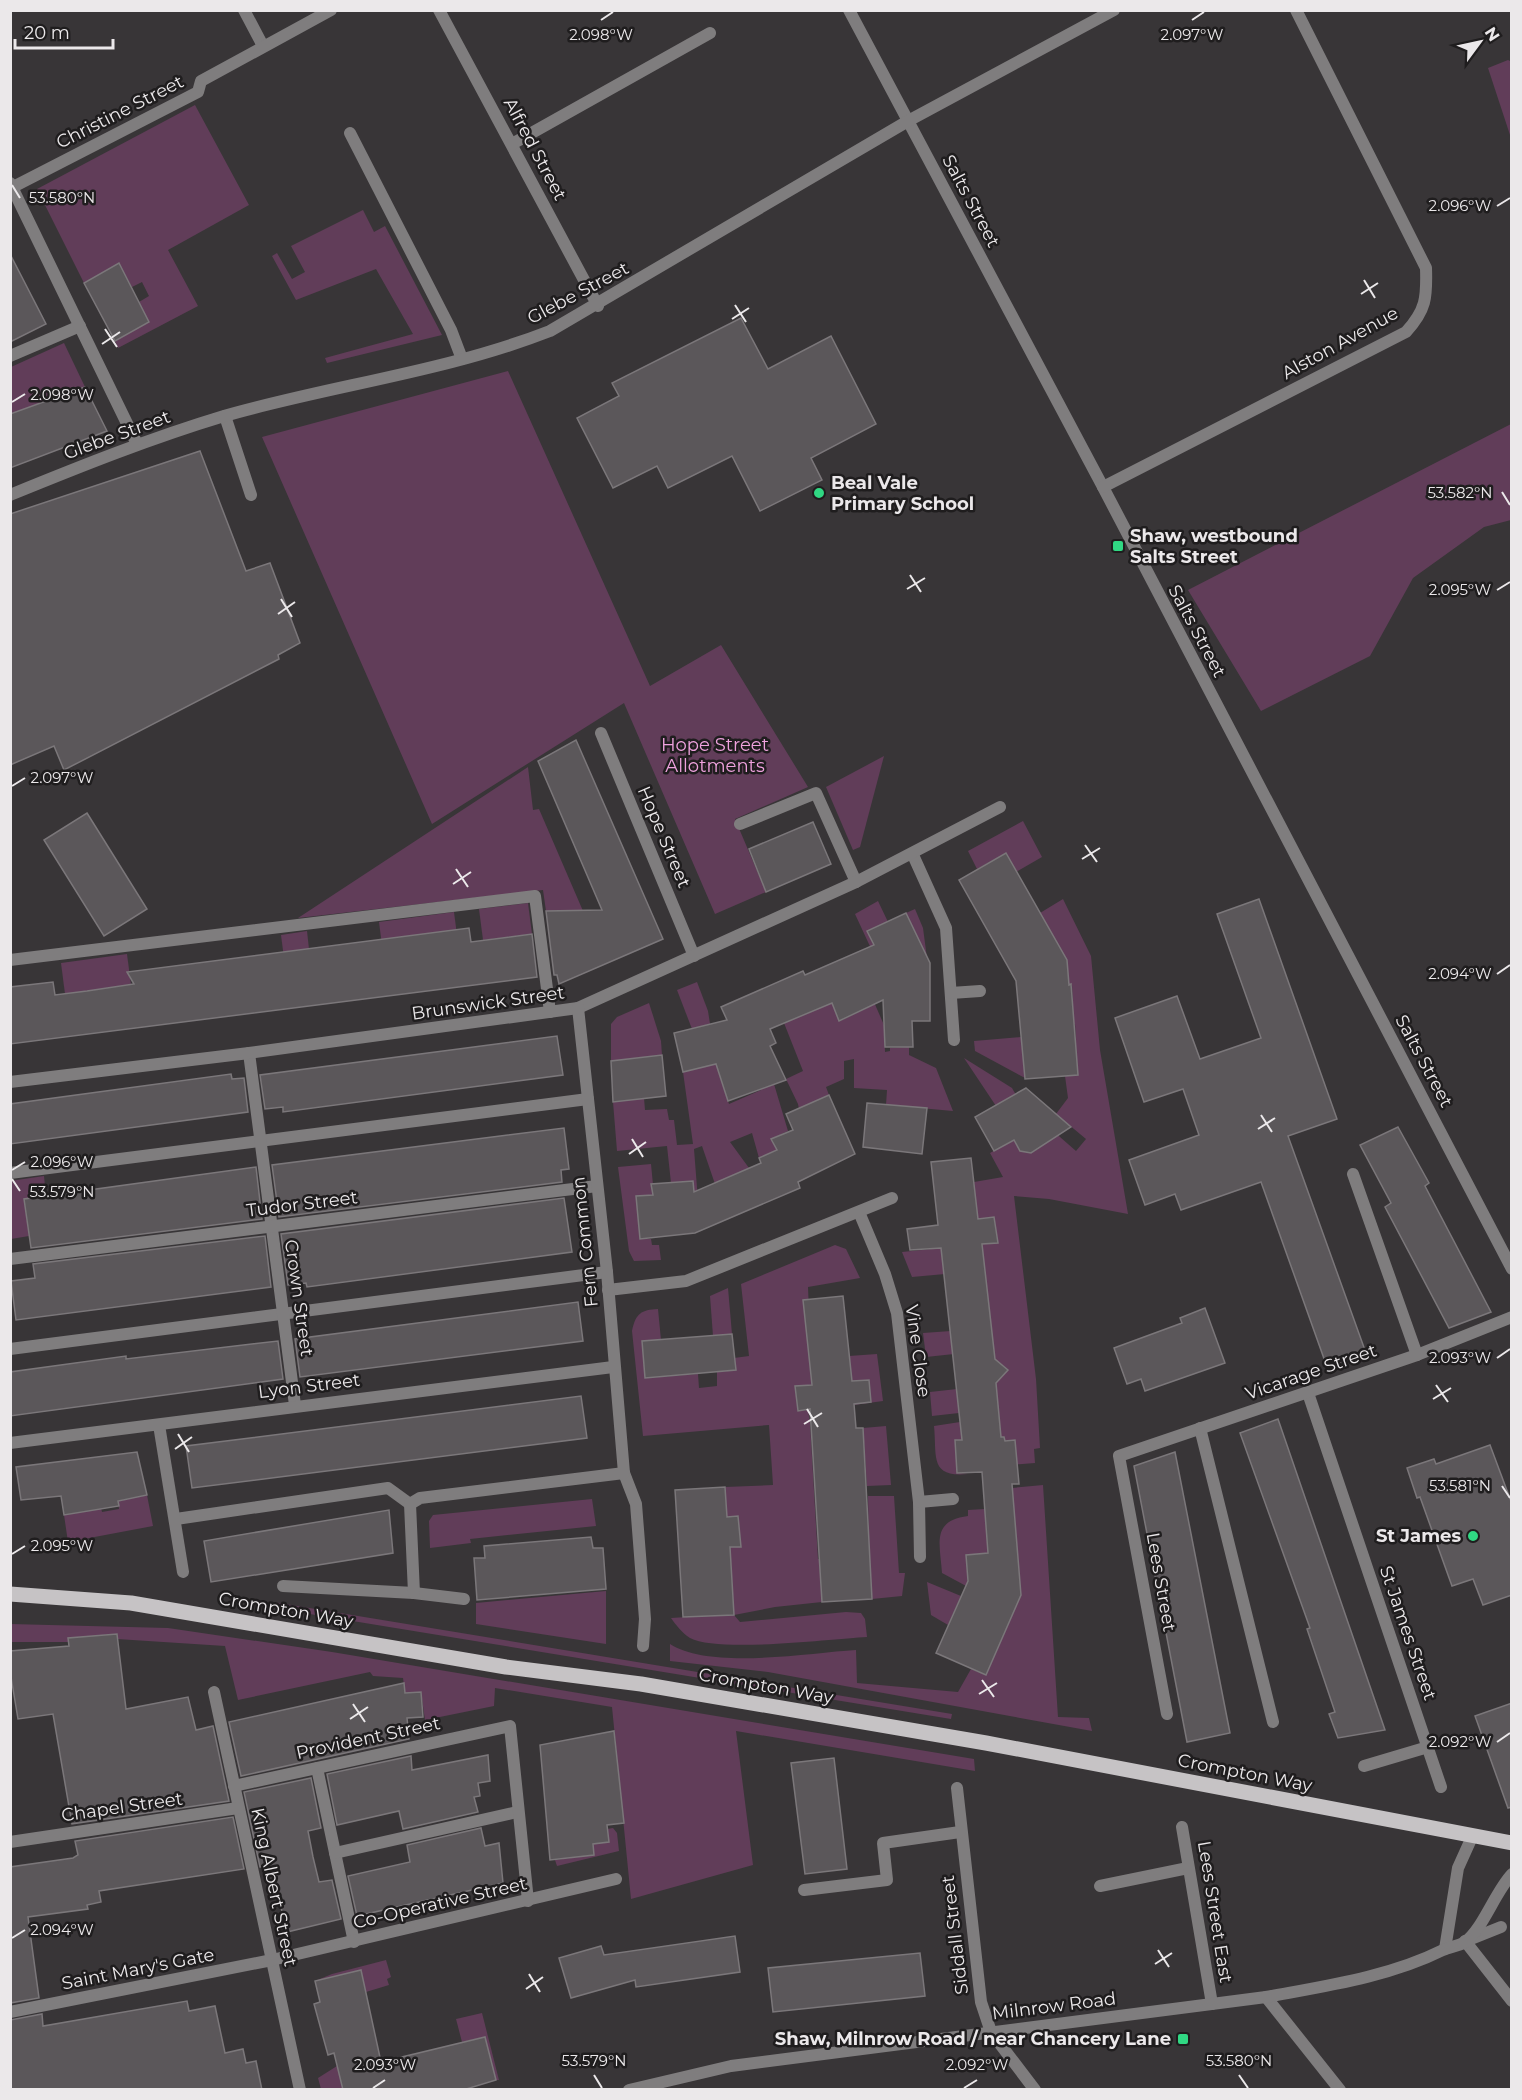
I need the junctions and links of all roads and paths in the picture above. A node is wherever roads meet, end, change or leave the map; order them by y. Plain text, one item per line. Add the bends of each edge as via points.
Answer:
1 (244, 10) edge
2 (332, 10) edge
3 (440, 10) edge
4 (849, 10) edge
5 (1114, 10) edge
6 (1296, 10) edge
7 (710, 33) dead end
8 (263, 46) junction
9 (908, 121) junction
10 (350, 133) dead end
11 (512, 144) junction
12 (11, 186) edge
13 (598, 306) junction
14 (80, 326) junction
15 (10, 356) edge
16 (462, 359) junction
17 (225, 416) junction
18 (137, 444) junction
19 (1103, 487) junction
20 (10, 495) edge
21 (251, 495) dead end
22 (601, 733) dead end
23 (1000, 807) dead end
24 (740, 824) dead end
25 (913, 855) junction
26 (856, 882) junction
27 (694, 956) junction
28 (10, 960) edge
29 (980, 991) dead end
30 (951, 993) junction
31 (578, 1008) junction
32 (550, 1012) junction
33 (954, 1040) dead end
34 (249, 1053) junction
35 (10, 1082) edge
36 (588, 1099) junction
37 (261, 1139) junction
38 (10, 1173) edge
39 (1353, 1174) dead end
40 (597, 1186) junction
41 (892, 1198) dead end
42 (859, 1212) junction
43 (271, 1226) junction
44 (10, 1259) edge
45 (1512, 1269) edge
46 (607, 1272) junction
47 (608, 1290) junction
48 (283, 1313) junction
49 (1512, 1317) edge
50 (10, 1349) edge
51 (1417, 1355) junction
52 (613, 1366) junction
53 (1308, 1393) junction
54 (295, 1405) junction
55 (159, 1425) junction
56 (1200, 1428) junction
57 (10, 1443) edge
58 (1119, 1456) joint
59 (624, 1473) junction
60 (953, 1499) dead end
61 (919, 1502) junction
62 (410, 1504) junction
63 (176, 1519) junction
64 (920, 1557) dead end
65 (183, 1572) dead end
66 (283, 1586) dead end
67 (414, 1593) junction
68 (10, 1594) edge
69 (464, 1599) dead end
70 (643, 1646) dead end
71 (214, 1692) dead end
72 (1167, 1714) dead end
73 (1273, 1722) dead end
74 (1428, 1747) junction
75 (1364, 1766) dead end
76 (317, 1768) junction
77 (234, 1786) junction
78 (1441, 1787) dead end
79 (957, 1788) dead end
80 (238, 1808) junction
81 (517, 1812) junction
82 (1182, 1827) dead end
83 (960, 1832) junction
84 (1472, 1837) junction
85 (10, 1842) edge
86 (1512, 1843) edge
87 (335, 1853) junction
88 (1188, 1868) junction
89 (1512, 1874) edge
90 (616, 1879) dead end
91 (1100, 1886) dead end
92 (804, 1890) dead end
93 (528, 1901) junction
94 (1501, 1927) dead end
95 (1465, 1941) junction
96 (354, 1942) junction
97 (1445, 1949) junction
98 (272, 1960) junction
99 (1266, 1997) junction
100 (1512, 2001) edge
101 (1212, 2004) junction
102 (10, 2012) edge
103 (991, 2032) junction
104 (643, 2088) edge
105 (300, 2090) edge
106 (629, 2090) edge
107 (1035, 2090) edge
108 (1340, 2090) edge

1 - 8 street
2 - 8 street, Christine Street
3 - 11 street, Alfred Street
4 - 9 street, Salts Street
5 - 9 street, Glebe Street
6 - 19 street, Alston Avenue via 1426,268 1421,315 1406,332
7 - 11 street
8 - 12 street, Christine Street via 201,81 198,92
9 - 13 street, Glebe Street
9 - 19 street, Salts Street
10 - 16 street via 451,330
11 - 13 street, Alfred Street
12 - 14 street
13 - 16 street, Glebe Street via 504,349
14 - 15 street
14 - 18 street
16 - 17 street, Glebe Street
17 - 18 street, Glebe Street
17 - 21 street
18 - 20 street, Glebe Street
19 - 45 street, Salts Street
22 - 27 street, Hope Street
23 - 25 street, Brunswick Street
24 - 26 street via 816,793
25 - 26 street, Brunswick Street
25 - 30 street via 946,928
26 - 27 street, Brunswick Street
27 - 31 street, Brunswick Street
28 - 32 street via 535,896
29 - 30 street
30 - 33 street
31 - 32 street, Brunswick Street
31 - 36 street, Fern Common
32 - 34 street, Brunswick Street
34 - 35 street, Brunswick Street
34 - 37 street, Crown Street
36 - 37 street
36 - 40 street, Fern Common
37 - 38 street
37 - 43 street, Crown Street
39 - 51 street
40 - 43 street, Tudor Street
40 - 46 street, Fern Common
41 - 42 street
42 - 47 street via 686,1281
42 - 61 street, Vine Close via 897,1312
43 - 44 street, Tudor Street
43 - 48 street, Crown Street
46 - 47 street, Fern Common
46 - 48 street
47 - 52 street, Fern Common
48 - 50 street
48 - 54 street, Crown Street
49 - 51 street, Vicarage Street
51 - 53 street, Vicarage Street
52 - 54 street, Lyon Street
52 - 59 street, Fern Common
53 - 56 street, Vicarage Street
53 - 74 street, St James Street
54 - 55 street, Lyon Street
55 - 57 street, Lyon Street
55 - 63 street
56 - 58 street, Vicarage Street
56 - 73 street
58 - 72 street, Lees Street
59 - 62 street via 420,1498
59 - 70 street, Fern Common via 636,1504 645,1619
60 - 61 street
61 - 64 street, Vine Close
62 - 63 street via 388,1488
62 - 67 street
63 - 65 street
66 - 67 street
67 - 69 street
68 - 84 main road, Crompton Way via 131,1603 506,1667 641,1684 986,1743
71 - 77 street, King Albert Street
74 - 75 street
74 - 78 street, St James Street
76 - 77 street, Provident Street
76 - 81 street, Provident Street via 510,1726
76 - 87 street
77 - 80 street, King Albert Street
79 - 83 street, Siddall Street
80 - 85 street, Chapel Street
80 - 98 street, King Albert Street
81 - 87 street
81 - 93 street
82 - 88 street, Lees Street East
83 - 92 street via 883,1843 887,1880
83 - 103 street, Siddall Street via 981,2002
84 - 86 main road, Crompton Way
84 - 97 street via 1458,1868
87 - 96 street
88 - 91 street
88 - 101 street, Lees Street East
89 - 95 street
90 - 93 street, Co-Operative Street
93 - 96 street, Co-Operative Street
94 - 95 street, Milnrow Road
95 - 97 street, Milnrow Road
95 - 100 street
96 - 98 street, Co-Operative Street
97 - 99 street, Milnrow Road via 1417,1962 1339,1983
98 - 102 street, Saint Mary's Gate
98 - 105 street, King Albert Street
99 - 101 street, Milnrow Road
99 - 108 street
101 - 103 street, Milnrow Road
103 - 104 street, Milnrow Road via 731,2066
103 - 107 street, Siddall Street
104 - 106 street, Milnrow Road

